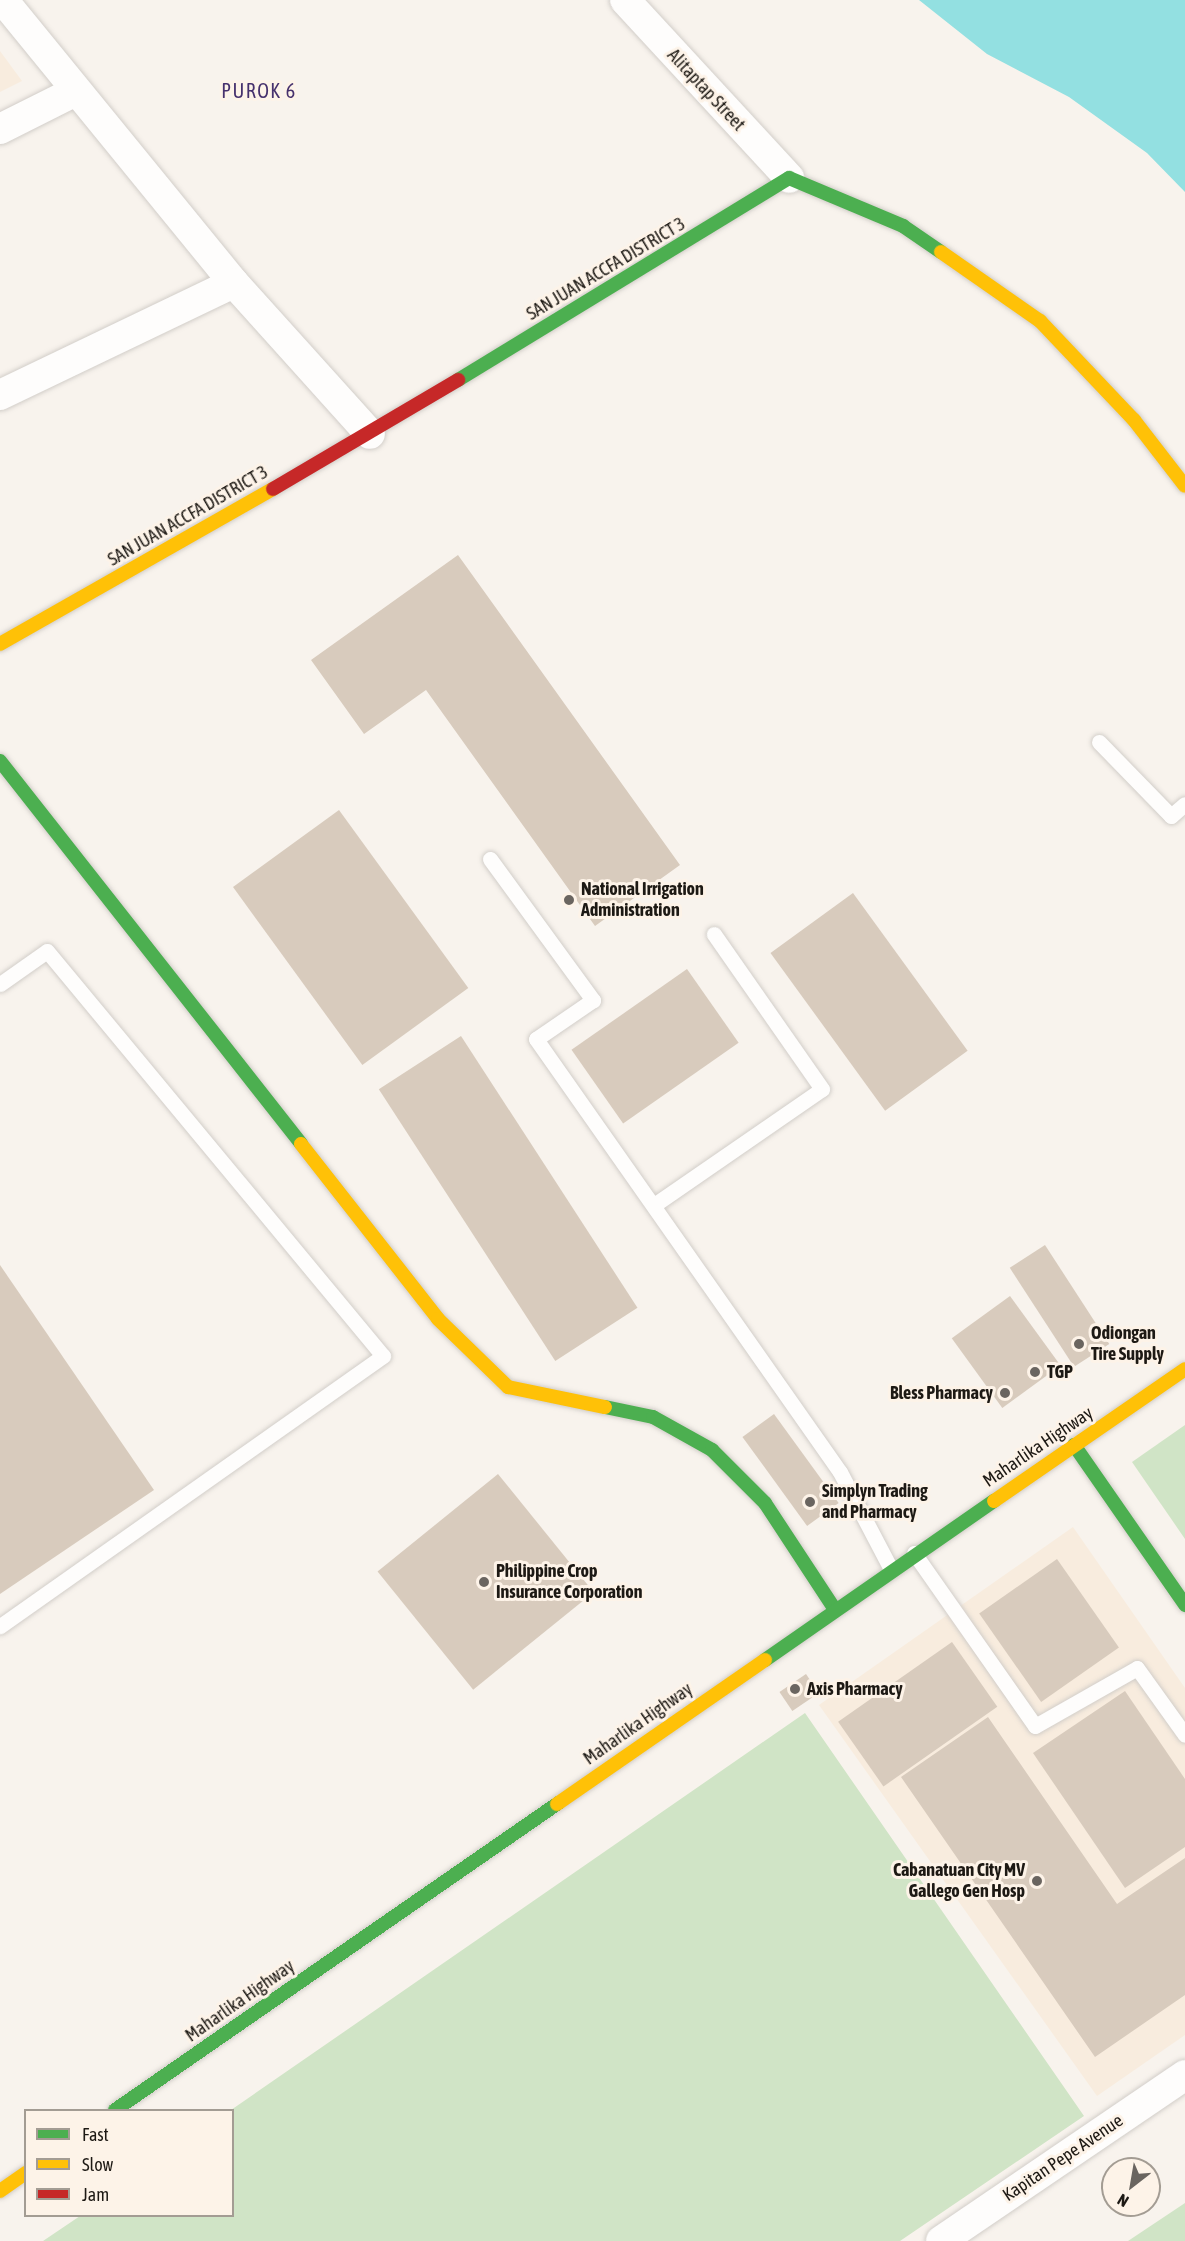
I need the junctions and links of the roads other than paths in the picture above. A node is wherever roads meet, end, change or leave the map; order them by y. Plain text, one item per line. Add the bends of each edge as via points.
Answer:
1 (3, 0) edge
2 (625, 0) edge
3 (76, 91) junction
4 (0, 129) edge
5 (789, 178) junction
6 (234, 283) junction
7 (0, 395) edge
8 (370, 434) junction
9 (1185, 486) edge
10 (0, 644) edge
11 (1099, 742) dead end
12 (0, 761) edge
13 (1185, 804) edge
14 (490, 859) dead end
15 (714, 934) dead end
16 (0, 984) edge
17 (654, 1205) junction
18 (1185, 1369) edge
19 (1074, 1445) junction
20 (914, 1553) junction
21 (891, 1569) junction
22 (1185, 1605) edge
23 (834, 1608) junction
24 (0, 1626) edge
25 (1185, 1735) edge
26 (1185, 2075) edge
27 (116, 2109) edge
28 (24, 2174) edge
29 (0, 2191) edge
30 (941, 2241) edge

1 - 3 street
2 - 5 street, Alitaptap Street
3 - 4 street
3 - 6 street
5 - 8 street, SAN JUAN ACCFA DISTRICT 3
5 - 9 street via 903,226 1040,321 1134,420
6 - 7 street
6 - 8 street
8 - 10 street, SAN JUAN ACCFA DISTRICT 3
11 - 13 lane via 1171,816
12 - 23 street via 438,1319 508,1387 653,1417 711,1450 765,1503
14 - 17 lane via 593,1000 536,1039
15 - 17 lane via 822,1089
16 - 24 lane via 47,951 383,1356
17 - 21 lane via 840,1472
18 - 19 street, Maharlika Highway
19 - 20 street, Maharlika Highway
19 - 22 street
20 - 21 street, Maharlika Highway
20 - 25 lane via 1035,1726 1137,1668
21 - 23 street, Maharlika Highway
23 - 27 street, Maharlika Highway
26 - 30 street, Kapitan Pepe Avenue
28 - 29 street

